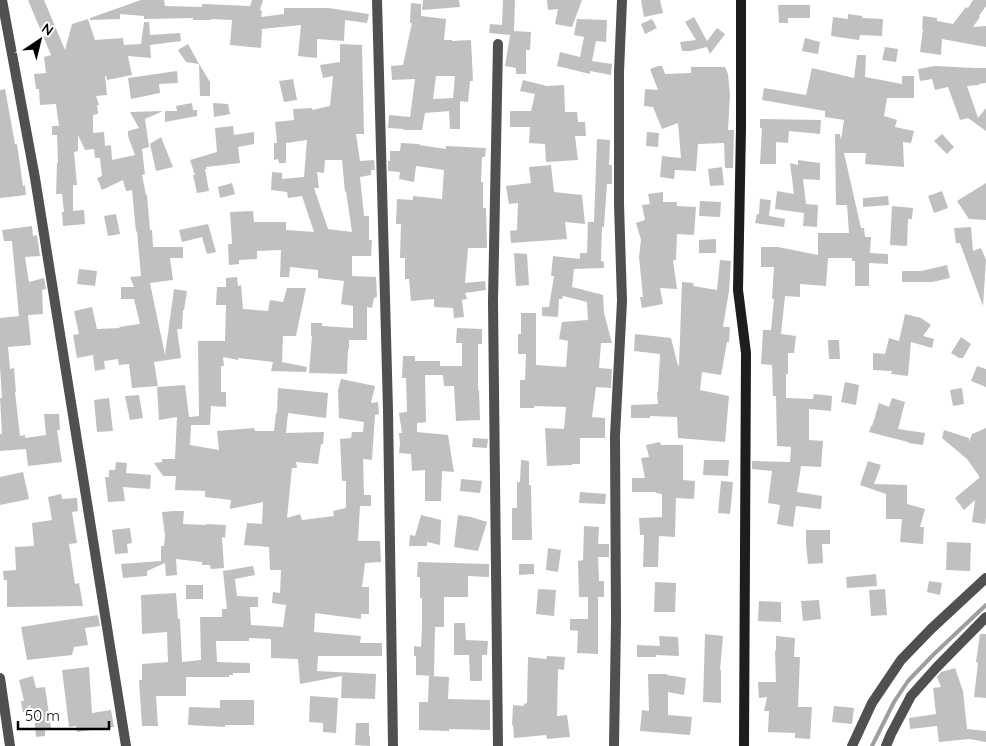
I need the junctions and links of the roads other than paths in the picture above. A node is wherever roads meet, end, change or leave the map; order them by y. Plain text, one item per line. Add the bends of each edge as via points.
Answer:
1 (2, 0) edge
2 (377, 0) edge
3 (622, 0) edge
4 (742, 0) edge
5 (498, 44) dead end
6 (986, 578) edge
7 (986, 617) edge
8 (0, 678) edge
9 (10, 746) edge
10 (126, 746) edge
11 (393, 746) edge
12 (498, 746) edge
13 (614, 746) edge
14 (744, 746) edge
15 (852, 746) edge
16 (886, 746) edge

1 - 10 street via 35,178
2 - 11 street
3 - 13 street via 619,204 622,301 615,436
4 - 14 street via 738,290 746,353
5 - 12 street via 493,312
6 - 15 street via 901,660 872,703
7 - 16 street via 912,696
8 - 9 street

